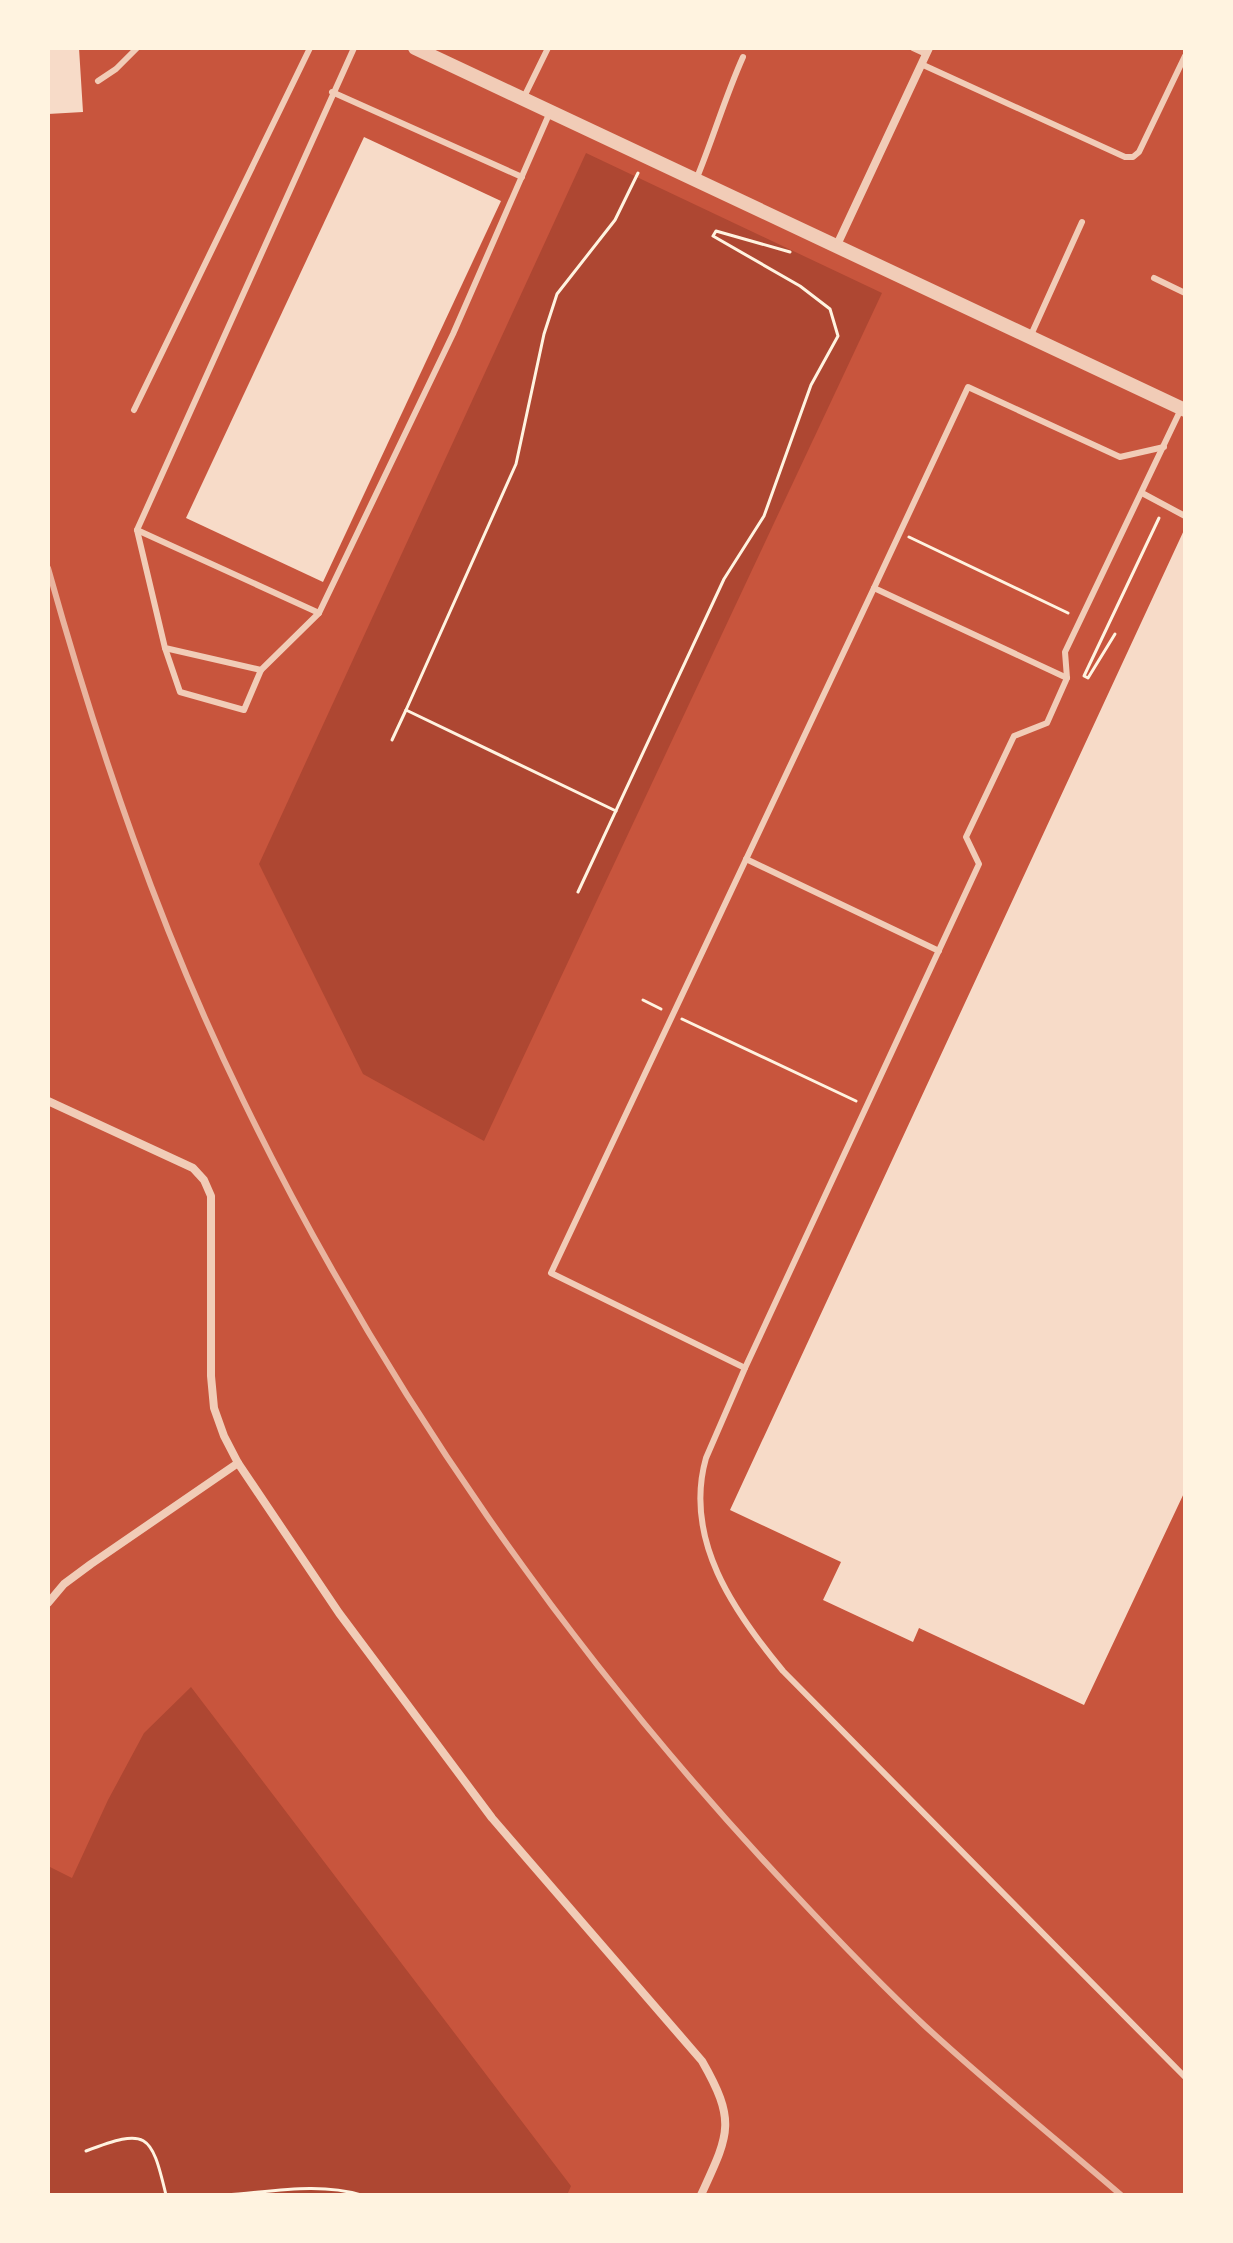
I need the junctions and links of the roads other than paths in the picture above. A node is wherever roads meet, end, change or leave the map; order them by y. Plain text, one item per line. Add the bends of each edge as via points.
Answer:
1 (137, 48) edge
2 (310, 48) edge
3 (354, 48) edge
4 (415, 48) edge
5 (548, 48) edge
6 (913, 48) edge
7 (927, 51) edge
8 (1185, 56) edge
9 (743, 57) dead end
10 (921, 64) junction
11 (98, 81) dead end
12 (332, 92) junction
13 (523, 99) junction
14 (550, 112) junction
15 (522, 177) junction
16 (696, 180) junction
17 (1082, 222) dead end
18 (836, 247) junction
19 (1154, 278) dead end
20 (1185, 293) edge
21 (1030, 337) junction
22 (1183, 409) edge
23 (134, 410) dead end
24 (1164, 447) junction
25 (1142, 493) junction
26 (1185, 516) edge
27 (137, 530) junction
28 (874, 588) junction
29 (319, 613) junction
30 (165, 648) junction
31 (261, 670) junction
32 (1067, 678) junction
33 (746, 859) junction
34 (939, 951) junction
35 (48, 1101) edge
36 (745, 1368) junction
37 (238, 1463) junction
38 (48, 1603) edge
39 (1185, 2077) edge
40 (701, 2195) edge

1 - 11 lane
2 - 23 lane
3 - 12 lane
4 - 13 street
5 - 13 lane
6 - 7 lane
7 - 10 street
8 - 10 lane via 1133,157
9 - 16 lane
10 - 18 street
12 - 15 lane
12 - 27 lane
13 - 14 street
14 - 15 lane
14 - 16 street
15 - 29 lane
16 - 18 street
17 - 21 lane
18 - 21 street
19 - 20 lane
21 - 22 street
22 - 24 lane
24 - 25 lane
24 - 28 lane via 1120,457 968,387
25 - 26 lane
25 - 32 lane via 1065,652
27 - 29 lane
27 - 30 lane
28 - 32 lane
28 - 33 lane
29 - 31 lane
30 - 31 lane
30 - 31 lane via 180,692 244,710
32 - 34 lane via 1047,723 1014,736 966,837 979,864
33 - 34 lane
33 - 36 lane via 551,1273
34 - 36 lane
35 - 37 street via 193,1168 204,1180 211,1196 214,1408
36 - 39 lane via 706,1458 700,1491 709,1551 739,1615 783,1671
37 - 38 street via 91,1564
37 - 40 street via 339,1613 492,1818 702,2061 726,2113 725,2136

